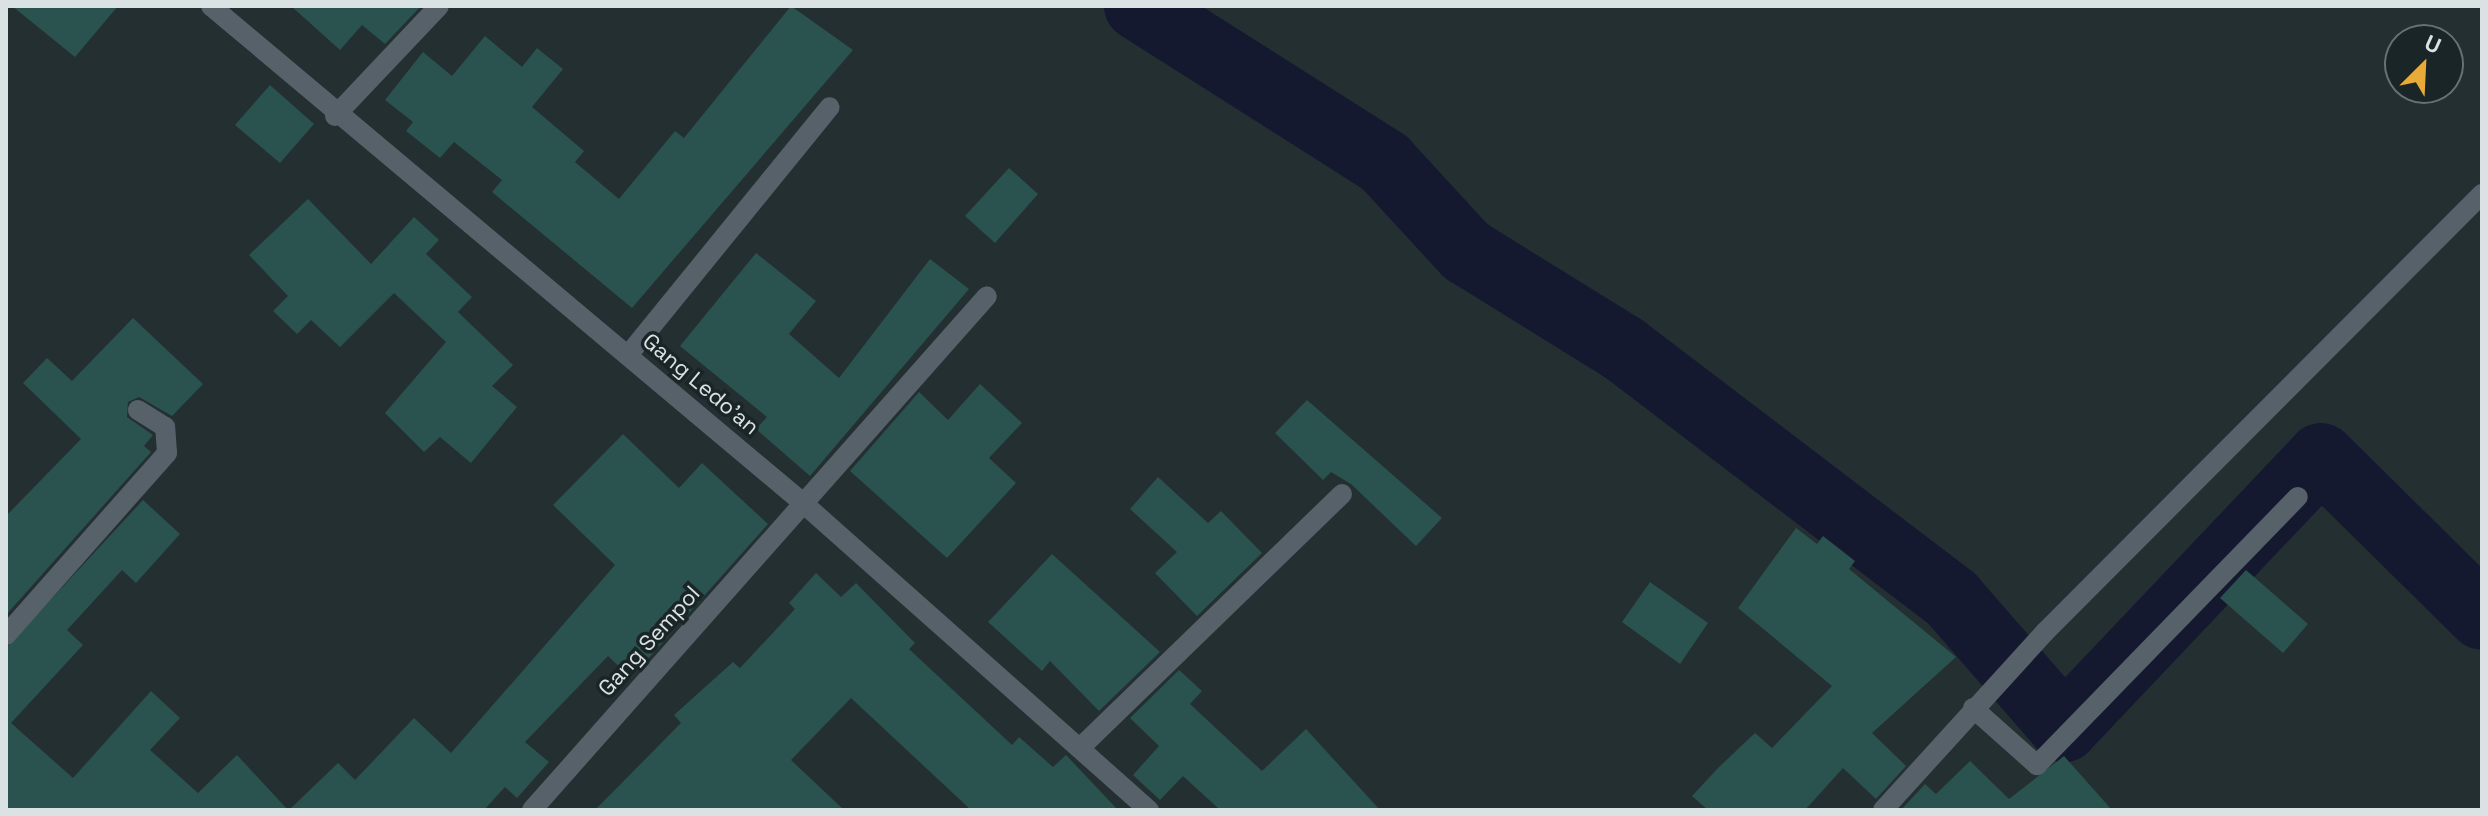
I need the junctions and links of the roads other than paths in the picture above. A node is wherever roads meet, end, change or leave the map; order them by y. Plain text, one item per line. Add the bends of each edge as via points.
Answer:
1 (211, 6) edge
2 (439, 6) edge
3 (830, 107) dead end
4 (335, 116) junction
5 (2482, 194) edge
6 (987, 296) dead end
7 (629, 354) junction
8 (138, 410) dead end
9 (1342, 494) dead end
10 (2298, 497) dead end
11 (803, 503) junction
12 (6, 635) edge
13 (1973, 708) junction
14 (1082, 746) junction
15 (532, 810) edge
16 (1149, 810) edge
17 (1883, 810) edge

1 - 4 street, Gang Ledo'an
2 - 4 street
3 - 7 street
4 - 7 street, Gang Ledo'an
5 - 13 street
6 - 11 street, Gang Sempol
7 - 11 street, Gang Ledo'an
8 - 12 street via 165,427 167,453
9 - 14 street
10 - 13 street via 2037,765
11 - 14 street, Gang Ledo'an
11 - 15 street, Gang Sempol
13 - 17 street
14 - 16 street, Gang Ledo'an

